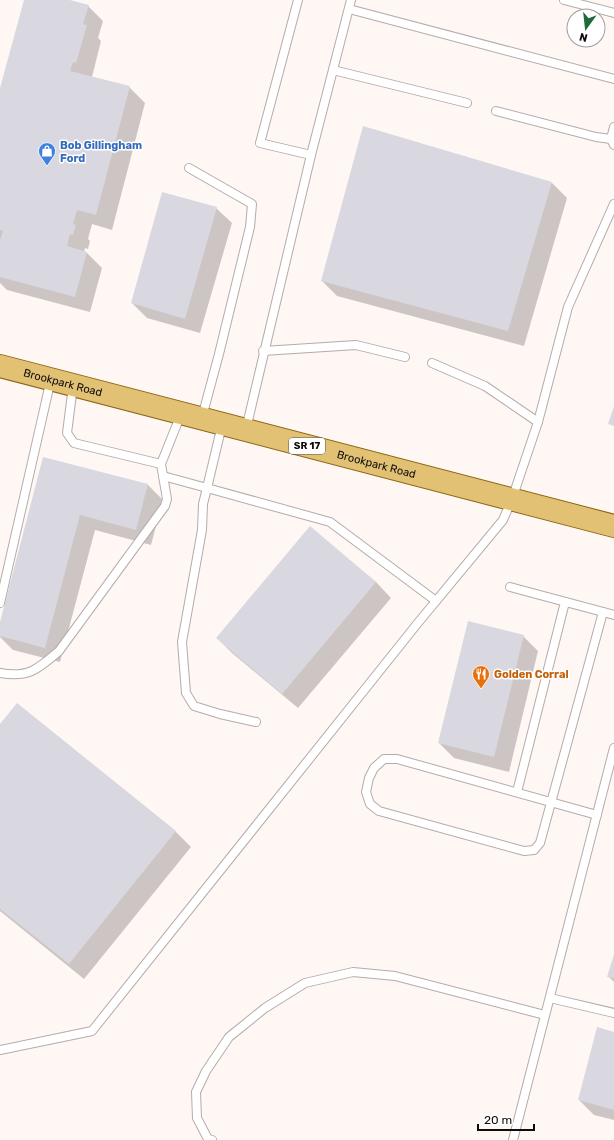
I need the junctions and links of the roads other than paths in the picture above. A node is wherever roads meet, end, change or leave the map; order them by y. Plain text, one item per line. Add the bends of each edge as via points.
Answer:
1 (298, 0) edge
2 (351, 0) edge
3 (564, 0) edge
4 (349, 9) junction
5 (614, 13) edge
6 (333, 70) junction
7 (614, 79) edge
8 (466, 103) dead end
9 (496, 111) dead end
10 (614, 127) edge
11 (612, 142) edge
12 (311, 155) junction
13 (189, 168) dead end
14 (614, 204) edge
15 (263, 352) junction
16 (405, 357) dead end
17 (432, 364) dead end
18 (0, 366) edge
19 (52, 379) junction
20 (73, 385) junction
21 (192, 416) junction
22 (538, 422) junction
23 (222, 424) junction
24 (246, 430) junction
25 (161, 464) junction
26 (163, 476) junction
27 (207, 488) junction
28 (512, 499) junction
29 (614, 526) edge
30 (510, 587) dead end
31 (436, 601) junction
32 (565, 602) junction
33 (0, 603) edge
34 (603, 612) junction
35 (614, 615) edge
36 (0, 673) edge
37 (256, 722) dead end
38 (614, 748) edge
39 (517, 792) junction
40 (552, 802) junction
41 (597, 815) junction
42 (550, 998) junction
43 (614, 1013) edge
44 (545, 1016) junction
45 (0, 1050) edge
46 (212, 1140) edge
47 (513, 1140) edge

1 - 12 lane via 260,143
2 - 4 lane
3 - 5 lane
4 - 6 lane
4 - 7 lane
6 - 8 lane
6 - 12 lane
9 - 11 lane
10 - 11 lane
12 - 15 lane
13 - 21 lane via 252,204 250,227 219,354
14 - 22 lane via 568,307
15 - 16 lane via 356,345
15 - 24 lane
17 - 22 lane via 485,386
18 - 19 main road, Brookpark Road / SR 17
19 - 20 main road, Brookpark Road / SR 17
19 - 33 lane
20 - 21 main road, Brookpark Road / SR 17
20 - 25 lane via 67,433 74,443
21 - 23 main road, Brookpark Road / SR 17
21 - 25 lane
22 - 28 lane
23 - 24 main road, Brookpark Road / SR 17
23 - 27 lane
24 - 28 main road, Brookpark Road / SR 17
25 - 26 lane
26 - 27 lane
26 - 36 lane via 167,499 165,506 59,651 26,674
27 - 31 lane via 330,522
27 - 37 lane via 182,642 186,693 194,706
28 - 29 main road, Brookpark Road / SR 17
28 - 31 lane via 503,520
30 - 32 lane
31 - 45 lane via 92,1031
32 - 34 lane
32 - 39 lane
34 - 35 lane
34 - 40 lane
38 - 41 lane
39 - 40 lane
39 - 40 lane via 397,759 384,759 374,768 366,792 370,804 379,811 524,850 534,850 540,843
40 - 41 lane
41 - 42 lane
42 - 43 lane
42 - 44 lane
44 - 46 lane via 394,976 353,972 305,983 265,1008 229,1037 206,1071 196,1092 197,1118 208,1139
44 - 47 lane

